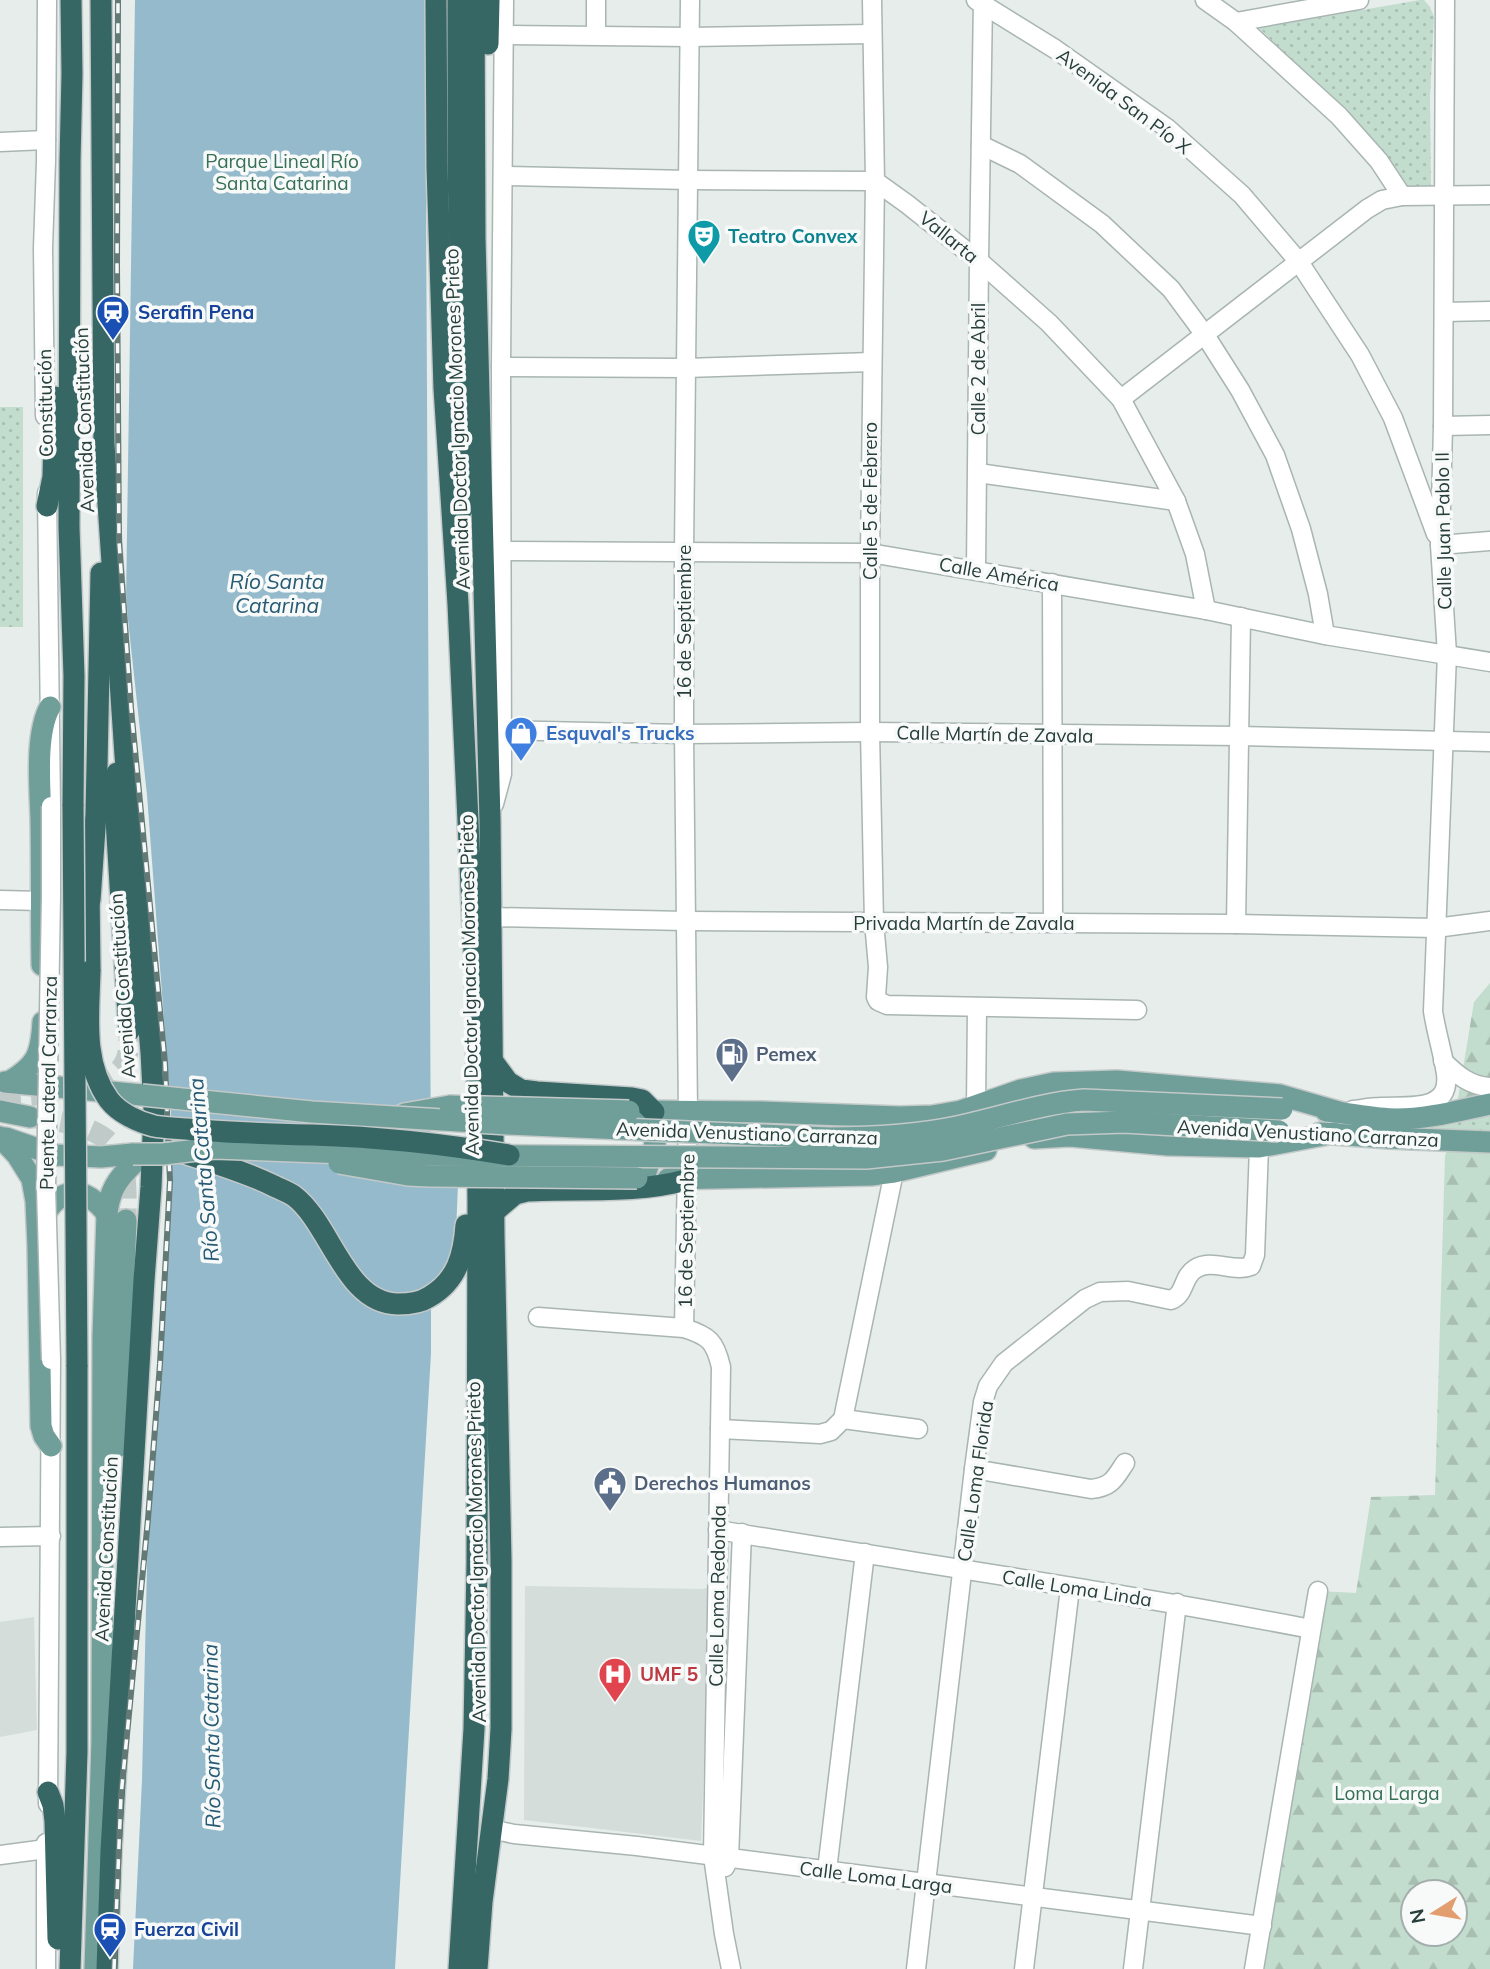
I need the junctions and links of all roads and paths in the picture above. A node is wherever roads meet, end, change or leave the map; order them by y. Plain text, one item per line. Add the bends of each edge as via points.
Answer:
1 (47, 0) edge
2 (71, 0) edge
3 (102, 0) edge
4 (436, 0) edge
5 (458, 0) edge
6 (474, 0) edge
7 (489, 0) edge
8 (504, 0) edge
9 (597, 0) edge
10 (690, 0) edge
11 (872, 0) edge
12 (1205, 0) edge
13 (1359, 0) edge
14 (1445, 0) edge
15 (981, 2) edge
16 (1236, 22) junction
17 (872, 34) junction
18 (503, 35) junction
19 (596, 35) junction
20 (690, 37) junction
21 (72, 74) junction
22 (46, 140) junction
23 (0, 142) edge
24 (981, 145) junction
25 (503, 176) junction
26 (689, 180) junction
27 (875, 181) junction
28 (1490, 195) edge
29 (1402, 196) junction
30 (1443, 197) junction
31 (979, 261) junction
32 (1299, 262) junction
33 (1490, 311) edge
34 (1444, 312) junction
35 (1205, 335) junction
36 (479, 354) junction
37 (872, 362) junction
38 (501, 367) junction
39 (686, 368) junction
40 (1121, 400) junction
41 (1490, 425) edge
42 (1443, 426) junction
43 (104, 443) junction
44 (978, 473) junction
45 (1176, 501) junction
46 (47, 506) junction
47 (1490, 541) edge
48 (1440, 545) junction
49 (501, 551) junction
50 (684, 551) junction
51 (870, 553) junction
52 (976, 570) junction
53 (1052, 583) junction
54 (458, 604) junction
55 (1206, 610) junction
56 (1241, 617) junction
57 (1325, 635) junction
58 (1447, 654) junction
59 (1490, 662) edge
60 (74, 676) junction
61 (50, 707) junction
62 (501, 730) junction
63 (870, 732) junction
64 (684, 734) junction
65 (1054, 734) junction
66 (1239, 736) junction
67 (1442, 742) junction
68 (1490, 742) edge
69 (125, 755) junction
70 (51, 806) joint
71 (490, 821) junction
72 (471, 883) junction
73 (0, 900) edge
74 (90, 900) junction
75 (41, 901) junction
76 (491, 917) junction
77 (686, 921) junction
78 (1490, 921) edge
79 (874, 922) junction
80 (1053, 923) junction
81 (1237, 924) junction
82 (1436, 928) junction
83 (977, 1007) junction
84 (1137, 1010) dead end
85 (129, 1031) tunnel mouth
86 (1443, 1061) junction
87 (494, 1063) junction
88 (4, 1082) edge
89 (1073, 1082) junction
90 (1490, 1087) edge
91 (1490, 1104) edge
92 (976, 1107) junction
93 (0, 1111) edge
94 (654, 1112) junction
95 (741, 1112) junction
96 (1339, 1112) junction
97 (688, 1113) junction
98 (30, 1117) tunnel mouth
99 (391, 1117) junction
100 (1334, 1133) junction
101 (1070, 1136) junction
102 (0, 1137) edge
103 (1490, 1142) edge
104 (1259, 1147) junction
105 (286, 1150) junction
106 (171, 1152) junction
107 (509, 1155) junction
108 (134, 1159) junction
109 (894, 1172) junction
110 (641, 1178) junction
111 (729, 1179) junction
112 (686, 1180) junction
113 (494, 1212) junction
114 (116, 1217) junction
115 (38, 1228) junction
116 (538, 1317) dead end
117 (684, 1328) junction
118 (843, 1419) junction
119 (720, 1429) junction
120 (918, 1429) dead end
121 (51, 1446) junction
122 (1125, 1463) dead end
123 (974, 1469) junction
124 (718, 1530) junction
125 (742, 1534) junction
126 (51, 1536) junction
127 (0, 1537) edge
128 (864, 1553) junction
129 (963, 1570) junction
130 (1070, 1588) junction
131 (1318, 1591) dead end
132 (1177, 1603) junction
133 (1311, 1629) junction
134 (48, 1792) junction
135 (491, 1829) junction
136 (46, 1849) junction
137 (0, 1855) edge
138 (721, 1857) junction
139 (827, 1870) junction
140 (926, 1883) junction
141 (1032, 1896) junction
142 (1140, 1910) junction
143 (1262, 1926) junction
144 (46, 1969) edge
145 (58, 1969) edge
146 (70, 1969) edge
147 (95, 1969) edge
148 (107, 1969) edge
149 (459, 1969) edge
150 (477, 1969) edge
151 (731, 1969) edge
152 (916, 1969) edge
153 (1024, 1969) edge
154 (1133, 1969) edge
155 (1254, 1969) edge

1 - 22 street, Constitución
2 - 21 highway, Avenida Constitución
3 - 43 highway, Avenida Constitución
4 - 54 highway, Avenida Doctor Ignacio Morones Prieto via 443,388
5 - 54 highway via 465,460
6 - 36 highway, Avenida Doctor Ignacio Morones Prieto
7 - 36 highway via 487,242
8 - 18 street
9 - 19 street
10 - 20 street, 16 de Septiembre
11 - 17 street, Calle 5 de Febrero
12 - 16 street
13 - 16 street
14 - 30 street, Calle Juan Pablo II
15 - 24 street, Calle 2 de Abril
15 - 32 street, Avenida San Pío X via 1167,128 1242,195
16 - 29 street via 1339,116 1379,161
17 - 20 street
17 - 27 street, Calle 5 de Febrero
18 - 19 street
18 - 25 street
19 - 20 street
20 - 26 street, 16 de Septiembre
21 - 46 highway via 60,160 53,477
21 - 60 highway, Avenida Constitución via 69,527
22 - 23 street
22 - 46 street, Constitución
24 - 31 street, Calle 2 de Abril
24 - 35 street via 1020,164 1102,224 1171,289
25 - 26 street
25 - 38 street
26 - 27 street
26 - 39 street, 16 de Septiembre
27 - 31 street, Vallarta
27 - 37 street, Calle 5 de Febrero
28 - 30 street
29 - 30 street
29 - 32 street via 1367,209
30 - 34 street, Calle Juan Pablo II
31 - 40 street, Vallarta via 1049,323
31 - 44 street, Calle 2 de Abril
32 - 35 street
32 - 48 street, Avenida San Pío X via 1339,320 1393,418
33 - 34 street
34 - 42 street, Calle Juan Pablo II
35 - 40 street
35 - 57 street via 1275,455 1301,528
36 - 71 highway, Avenida Doctor Ignacio Morones Prieto
37 - 39 street
37 - 51 street, Calle 5 de Febrero
38 - 39 street
38 - 49 street
39 - 50 street, 16 de Septiembre
40 - 45 street, Vallarta
41 - 42 street
42 - 48 street, Calle Juan Pablo II
43 - 69 highway, Avenida Constitución
43 - 74 highway
44 - 45 street
44 - 52 street, Calle 2 de Abril
45 - 55 street, Vallarta via 1195,554
46 - 61 street, Constitución
47 - 48 street
48 - 58 street, Calle Juan Pablo II
49 - 50 street, Calle América
49 - 62 street
50 - 51 street, Calle América
50 - 64 street, 16 de Septiembre
51 - 52 street, Calle América
51 - 63 street, Calle 5 de Febrero
52 - 53 street, Calle América
53 - 55 street, Calle América
53 - 65 street
54 - 72 highway, Avenida Doctor Ignacio Morones Prieto
55 - 56 street, Calle América
56 - 57 street, Calle América
56 - 66 street
57 - 58 street, Calle América
58 - 59 street, Calle América
58 - 67 street, Calle Juan Pablo II
60 - 74 highway via 85,732
60 - 146 highway, Avenida Constitución, bridge via 77,1752
61 - 70 street, Constitución
61 - 75 main road via 42,730
62 - 64 street, Calle Martín de Zavala
62 - 71 street via 502,774
63 - 64 street, Calle Martín de Zavala
63 - 65 street, Calle Martín de Zavala
63 - 79 street, Calle 5 de Febrero
64 - 77 street, 16 de Septiembre
65 - 66 street, Calle Martín de Zavala
65 - 80 street
66 - 67 street, Calle Martín de Zavala
66 - 81 street
67 - 68 street, Calle Martín de Zavala
67 - 82 street, Calle Juan Pablo II
69 - 85 highway via 115,779 115,803
69 - 148 highway, Avenida Constitución via 153,1109
70 - 121 street, Puente Lateral Carranza, bridge via 47,1188
71 - 76 highway, Avenida Doctor Ignacio Morones Prieto
72 - 106 highway via 467,1210 464,1250 446,1285 427,1299 408,1304 376,1300 349,1273 315,1218 293,1196 237,1170
72 - 149 highway, Avenida Doctor Ignacio Morones Prieto via 477,1078 477,1563 474,1729
73 - 75 street
74 - 107 highway, bridge via 92,1065 119,1111 154,1126 428,1143
75 - 88 main road via 41,1046 34,1063
76 - 77 street, Privada Martín de Zavala
76 - 87 highway, Avenida Doctor Ignacio Morones Prieto
77 - 79 street, Privada Martín de Zavala
77 - 97 street, 16 de Septiembre
78 - 82 street, Privada Martín de Zavala
79 - 80 street, Privada Martín de Zavala
79 - 83 street, Calle 5 de Febrero via 878,1001
80 - 81 street, Privada Martín de Zavala
81 - 82 street, Privada Martín de Zavala
82 - 86 street, Calle Juan Pablo II via 1433,1011
83 - 84 street
83 - 92 street
86 - 90 street via 1470,1083
86 - 96 street, Calle Juan Pablo II via 1446,1085 1433,1102
87 - 94 highway via 508,1082 521,1090 632,1098 642,1100
87 - 113 highway, Avenida Doctor Ignacio Morones Prieto
88 - 99 main road, Avenida Venustiano Carranza, bridge
89 - 92 main road via 1021,1090
89 - 96 main road via 1117,1081 1280,1095
89 - 101 main road via 1088,1109 1085,1120
91 - 96 main road, Avenida Venustiano Carranza via 1398,1119
92 - 95 main road via 911,1117
93 - 98 main road
94 - 97 main road
94 - 99 main road, bridge via 450,1107
94 - 110 main road via 654,1144
95 - 97 main road
95 - 111 main road via 721,1122 712,1142 715,1161
96 - 99 main road, Avenida Venustiano Carranza, bridge via 1070,1101 879,1138
97 - 112 street, 16 de Septiembre
100 - 103 main road, Avenida Venustiano Carranza
100 - 104 main road
100 - 107 main road, Avenida Venustiano Carranza, bridge via 1090,1122 943,1150 866,1158
101 - 104 main road
101 - 109 main road via 1018,1140
102 - 108 main road, Avenida Venustiano Carranza via 55,1155
102 - 115 main road via 32,1179
104 - 123 street, Calle Loma Florida via 1251,1266 1196,1268 1181,1294 1171,1300 1114,1290 1085,1299 995,1374 983,1402
105 - 106 main road, Avenida Venustiano Carranza, bridge
105 - 107 main road, Avenida Venustiano Carranza, bridge
105 - 110 main road, bridge via 364,1168 430,1176
106 - 108 main road, Avenida Venustiano Carranza, bridge
108 - 114 main road, Avenida Constitución via 108,1200
109 - 111 main road
109 - 118 street
110 - 112 main road
111 - 112 main road
112 - 113 highway via 640,1188 527,1191 515,1194
112 - 117 street, 16 de Septiembre
113 - 135 highway, Avenida Doctor Ignacio Morones Prieto via 501,1560 500,1729
114 - 115 main road via 85,1194 66,1194 52,1204
114 - 147 main road, Avenida Constitución via 125,1273 116,1462 103,1603
115 - 121 main road via 41,1426
116 - 117 street
117 - 119 street, Calle Loma Redonda via 710,1339 718,1355
118 - 119 street via 820,1434
118 - 120 street
119 - 124 street, Calle Loma Redonda
121 - 126 street
122 - 123 street via 1112,1483 1091,1489
123 - 129 street, Calle Loma Florida
124 - 125 street, Calle Loma Linda
124 - 138 street, Calle Loma Redonda
125 - 128 street, Calle Loma Linda
125 - 138 street, Calle Loma Redonda
126 - 127 street
126 - 134 street
128 - 129 street, Calle Loma Linda
128 - 139 street
129 - 130 street, Calle Loma Linda
129 - 140 street, Calle Loma Florida
130 - 132 street, Calle Loma Linda
130 - 141 street
131 - 133 street
132 - 133 street, Calle Loma Linda
132 - 142 street
133 - 143 street
134 - 136 street
134 - 145 highway via 55,1821
135 - 138 street, Calle Loma Larga
135 - 150 highway, Avenida Doctor Ignacio Morones Prieto
136 - 137 street
136 - 144 street
138 - 139 street, Calle Loma Larga
138 - 151 street, Calle Loma Redonda via 717,1883
139 - 140 street, Calle Loma Larga
140 - 141 street, Calle Loma Larga
140 - 152 street, Calle Loma Florida
141 - 142 street, Calle Loma Larga
141 - 153 street
142 - 143 street, Calle Loma Larga
142 - 154 street
143 - 155 street

